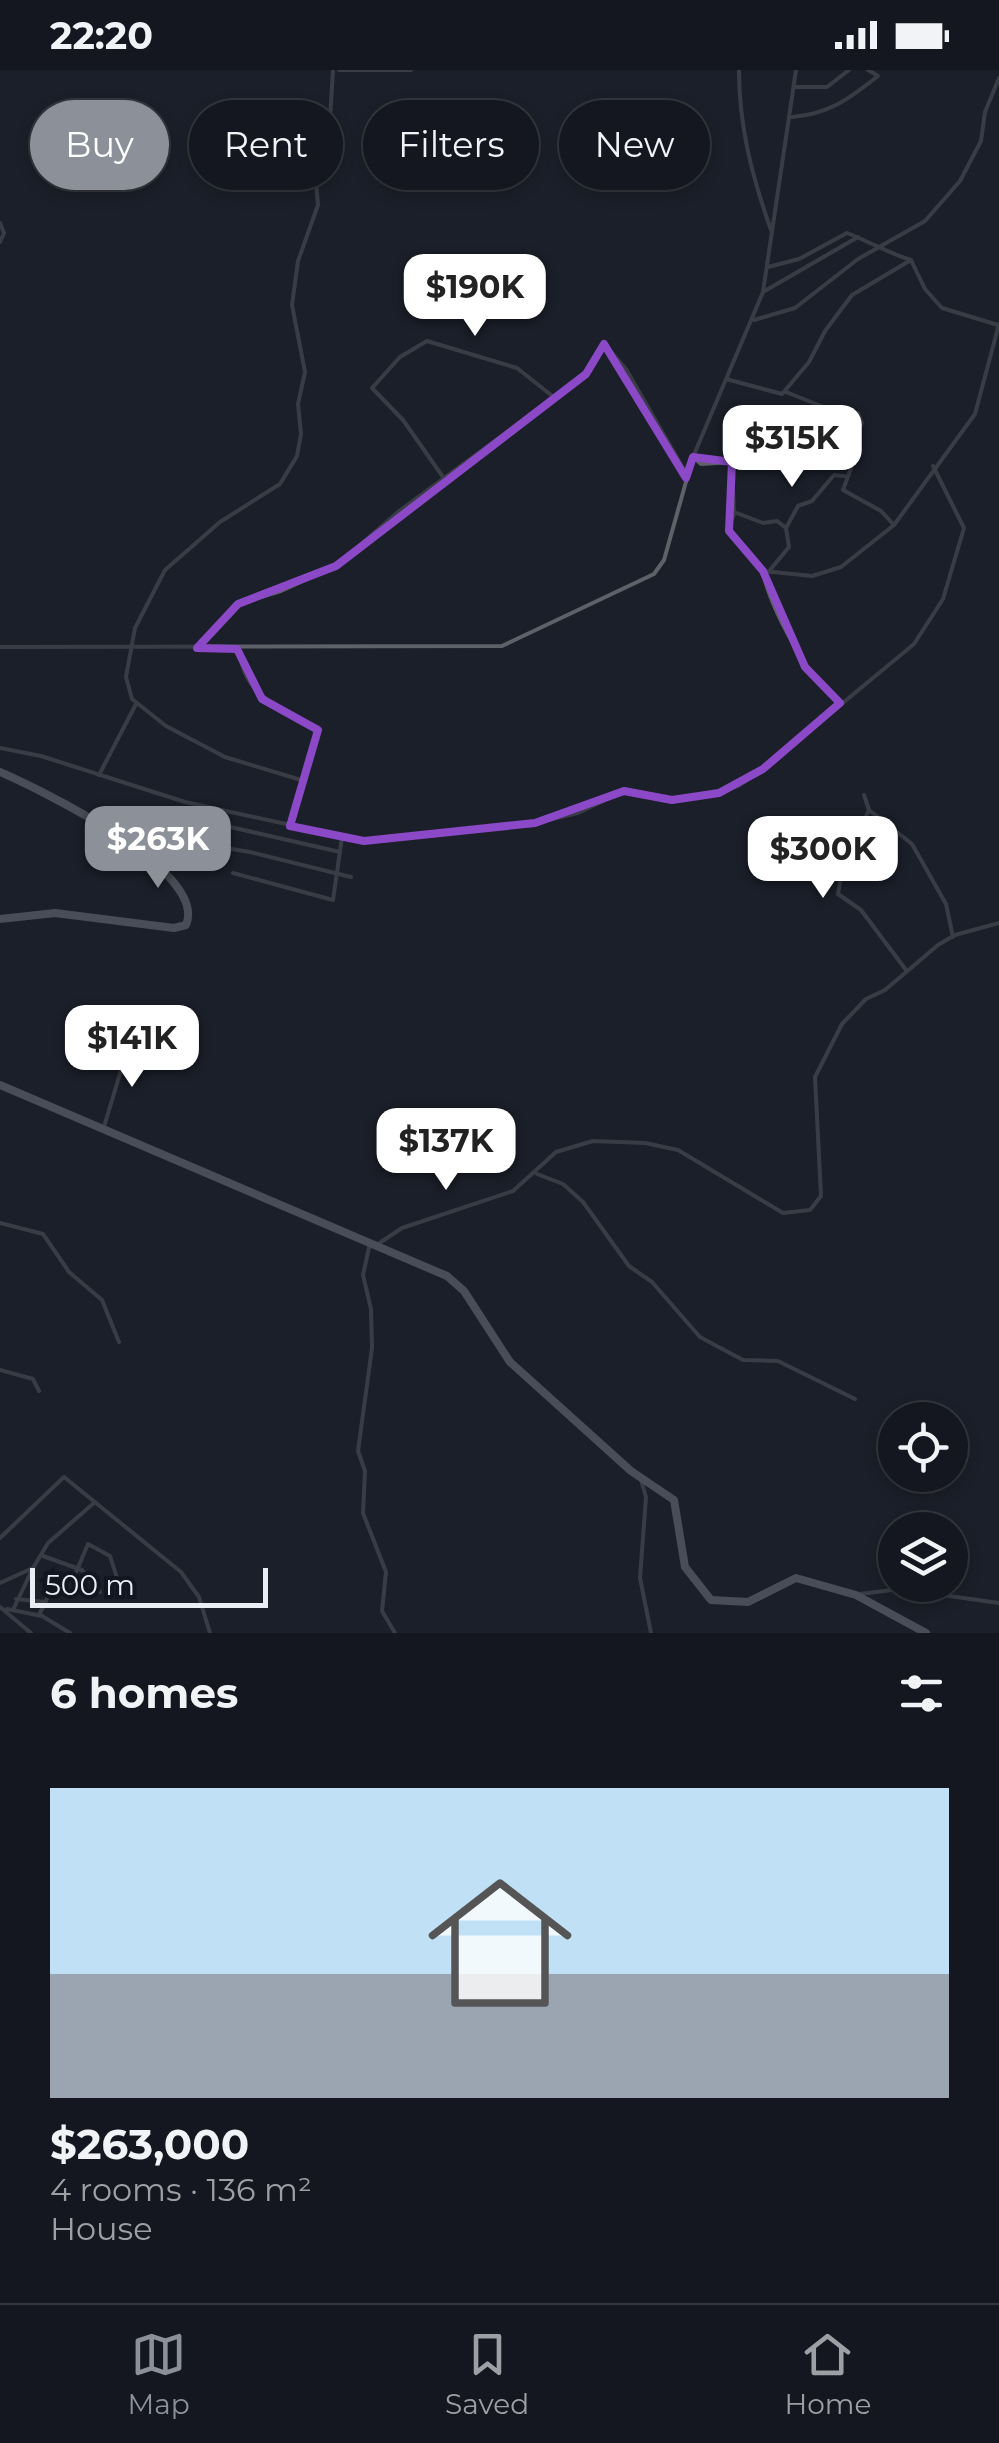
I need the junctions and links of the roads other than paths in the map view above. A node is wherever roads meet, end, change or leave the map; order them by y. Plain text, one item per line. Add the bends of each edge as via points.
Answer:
1 (336, 70) edge
2 (411, 70) edge
3 (739, 70) edge
4 (796, 70) edge
5 (848, 70) edge
6 (868, 70) edge
7 (999, 78) edge
8 (796, 87) junction
9 (792, 116) junction
10 (0, 224) edge
11 (771, 230) junction
12 (858, 237) junction
13 (0, 242) edge
14 (878, 248) junction
15 (912, 260) junction
16 (768, 266) junction
17 (764, 292) junction
18 (754, 320) junction
19 (998, 324) edge
20 (726, 379) junction
21 (786, 392) junction
22 (551, 395) junction
23 (693, 457) junction
24 (934, 466) junction
25 (687, 475) junction
26 (844, 476) junction
27 (444, 478) junction
28 (734, 512) junction
29 (894, 525) junction
30 (786, 528) junction
31 (765, 571) junction
32 (0, 647) edge
33 (131, 648) junction
34 (197, 648) junction
35 (238, 649) junction
36 (136, 703) junction
37 (840, 703) junction
38 (0, 748) edge
39 (0, 772) edge
40 (99, 776) junction
41 (301, 780) junction
42 (864, 794) dead end
43 (869, 810) junction
44 (290, 826) junction
45 (342, 837) junction
46 (340, 852) junction
47 (339, 872) junction
48 (234, 874) dead end
49 (351, 877) dead end
50 (0, 920) edge
51 (999, 922) edge
52 (953, 937) junction
53 (907, 972) junction
54 (132, 1034) dead end
55 (0, 1086) edge
56 (103, 1130) junction
57 (536, 1174) junction
58 (0, 1223) edge
59 (373, 1244) junction
60 (119, 1342) dead end
61 (0, 1370) edge
62 (38, 1390) dead end
63 (855, 1398) dead end
64 (638, 1476) junction
65 (95, 1502) junction
66 (0, 1538) edge
67 (43, 1556) junction
68 (32, 1568) junction
69 (78, 1568) junction
70 (118, 1581) dead end
71 (0, 1583) edge
72 (100, 1592) dead end
73 (856, 1595) junction
74 (16, 1599) junction
75 (45, 1602) junction
76 (999, 1603) edge
77 (7, 1609) edge
78 (38, 1615) junction
79 (31, 1633) edge
80 (70, 1633) edge
81 (210, 1633) edge
82 (395, 1633) edge
83 (652, 1633) edge
84 (926, 1633) edge

1 - 2 street
1 - 33 street via 315,170 318,205 298,261 292,304 305,372 296,456 280,484 225,518 168,566
3 - 11 street via 738,110
4 - 8 street
5 - 8 street via 826,86
6 - 9 street via 878,76 838,106
7 - 14 street via 983,136 956,188 925,221
8 - 9 street
9 - 11 street
10 - 13 street
11 - 16 street
12 - 14 street
12 - 16 street via 843,234 799,259
12 - 17 street
14 - 15 street
14 - 18 street via 795,308
15 - 19 street via 924,289 942,308
15 - 21 street via 852,294
16 - 17 street
17 - 18 street
18 - 20 street
19 - 24 street via 976,414
20 - 21 street via 767,394
20 - 23 street
21 - 26 street via 841,414 858,413 862,423
22 - 25 street via 586,374 604,344 626,369
22 - 27 street
22 - 27 street via 517,368 427,340 403,354 372,388
23 - 25 street
23 - 28 street via 701,464 732,462
24 - 29 street
24 - 37 street via 964,528 943,599 914,644
25 - 35 street via 659,570 515,642
26 - 29 street via 843,490
26 - 30 street via 834,475 812,501 798,506
27 - 34 street via 336,566 229,610
28 - 30 street
28 - 31 street via 730,532
29 - 31 street via 841,567 812,576
30 - 31 street via 789,547
31 - 37 street via 772,603 805,667
32 - 33 street
33 - 34 street
33 - 36 street via 126,685
34 - 35 street
35 - 41 street via 241,669 262,699 318,729
36 - 40 street
36 - 41 street via 218,754
37 - 45 street via 763,769 719,793 672,800 624,790 578,813 518,826 378,841
38 - 40 street
39 - 50 main road via 136,849 181,888 189,916 180,928 55,913
40 - 44 street
41 - 44 street
42 - 43 street
43 - 52 street via 912,844 946,904
43 - 53 street via 842,865 838,894 866,916
44 - 45 street
45 - 46 street
46 - 47 street
46 - 47 street via 156,810 160,837
47 - 48 street via 333,900
47 - 49 street
51 - 52 street
52 - 53 street
53 - 57 street via 854,1010 818,1069 821,1196 810,1210 782,1213 693,1157 654,1144 576,1144 556,1152
54 - 56 street
55 - 56 main road
56 - 59 main road
57 - 59 street via 513,1191 406,1226
57 - 63 street via 563,1184 583,1202 629,1266 700,1337 742,1360 778,1361
58 - 60 street via 46,1237 69,1272 102,1300
59 - 64 main road via 455,1282 510,1362
59 - 82 street via 364,1276 372,1348 358,1451 365,1470 362,1512 386,1572 382,1611
61 - 62 street via 33,1380
64 - 73 main road via 677,1504 685,1566 711,1600 748,1602 796,1578
64 - 83 street via 646,1497 640,1578
65 - 66 street via 64,1477
65 - 67 street via 57,1534
65 - 81 street via 181,1572 199,1597
67 - 68 street
67 - 69 street
68 - 71 street
68 - 74 street
69 - 70 street via 88,1544 96,1545 110,1556
69 - 72 street
69 - 75 street via 72,1578 58,1576
73 - 76 street via 900,1589
73 - 84 main road
74 - 75 street
74 - 77 street
75 - 78 street
77 - 78 street
77 - 79 street
78 - 80 street

